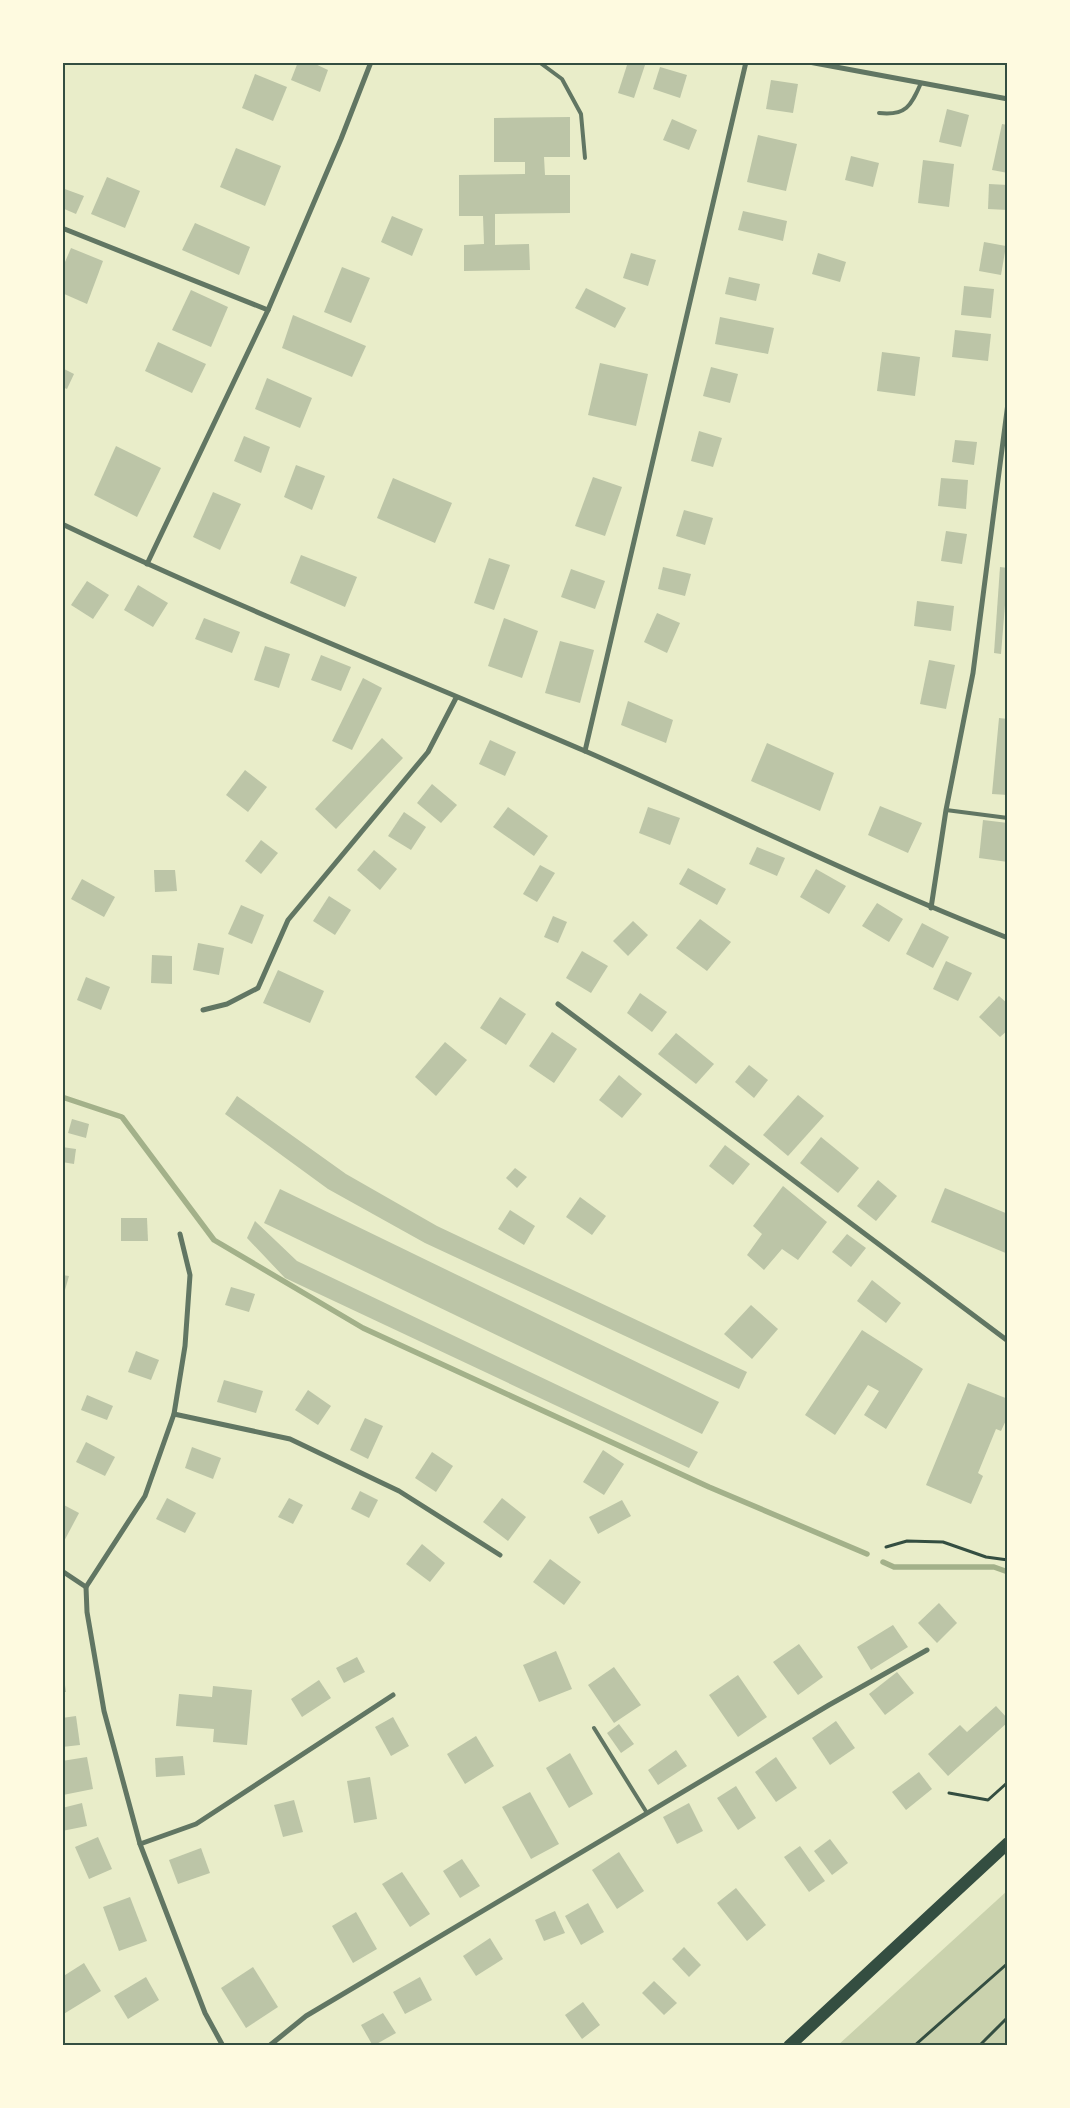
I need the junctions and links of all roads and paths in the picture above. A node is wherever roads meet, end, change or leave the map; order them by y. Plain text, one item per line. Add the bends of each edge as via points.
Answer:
1 (371, 62) edge
2 (539, 62) edge
3 (746, 62) edge
4 (809, 62) edge
5 (921, 83) junction
6 (1008, 99) edge
7 (879, 113) dead end
8 (584, 158) dead end
9 (62, 228) edge
10 (268, 310) junction
11 (1008, 403) edge
12 (63, 525) edge
13 (147, 564) junction
14 (456, 698) junction
15 (585, 751) junction
16 (946, 810) junction
17 (1008, 818) edge
18 (931, 908) junction
19 (1008, 938) edge
20 (558, 1004) dead end
21 (203, 1010) dead end
22 (180, 1234) dead end
23 (1008, 1341) edge
24 (174, 1414) junction
25 (886, 1547) dead end
26 (500, 1555) dead end
27 (1008, 1560) edge
28 (62, 1571) edge
29 (86, 1586) junction
30 (927, 1650) dead end
31 (393, 1696) dead end
32 (594, 1728) dead end
33 (1008, 1782) edge
34 (949, 1793) dead end
35 (647, 1813) junction
36 (1007, 1843) edge
37 (140, 1844) junction
38 (1008, 1963) edge
39 (1008, 2017) edge
40 (224, 2046) edge
41 (269, 2046) edge
42 (789, 2046) edge
43 (914, 2046) edge
44 (979, 2046) edge

1 - 10 street
2 - 8 lane via 562,79 581,114
3 - 15 street
4 - 5 street
5 - 6 street
5 - 7 lane via 912,105 894,115
9 - 10 street
10 - 13 street
11 - 16 street via 973,673
12 - 13 street
13 - 14 street
14 - 15 street
14 - 21 street via 428,752 288,920 258,988 227,1004
15 - 18 street
16 - 17 lane
16 - 18 street
18 - 19 street
20 - 23 street
22 - 24 street via 190,1275 185,1346
24 - 26 street via 290,1439 399,1490
24 - 29 street via 145,1496
25 - 27 path via 907,1541 943,1542 986,1557
28 - 29 street
29 - 37 street via 87,1612 104,1711
30 - 35 street
31 - 37 street via 196,1824
32 - 35 lane
33 - 34 path via 988,1800
35 - 41 street via 306,2016
36 - 42 main road
37 - 40 street via 205,2013
38 - 43 path
39 - 44 path

